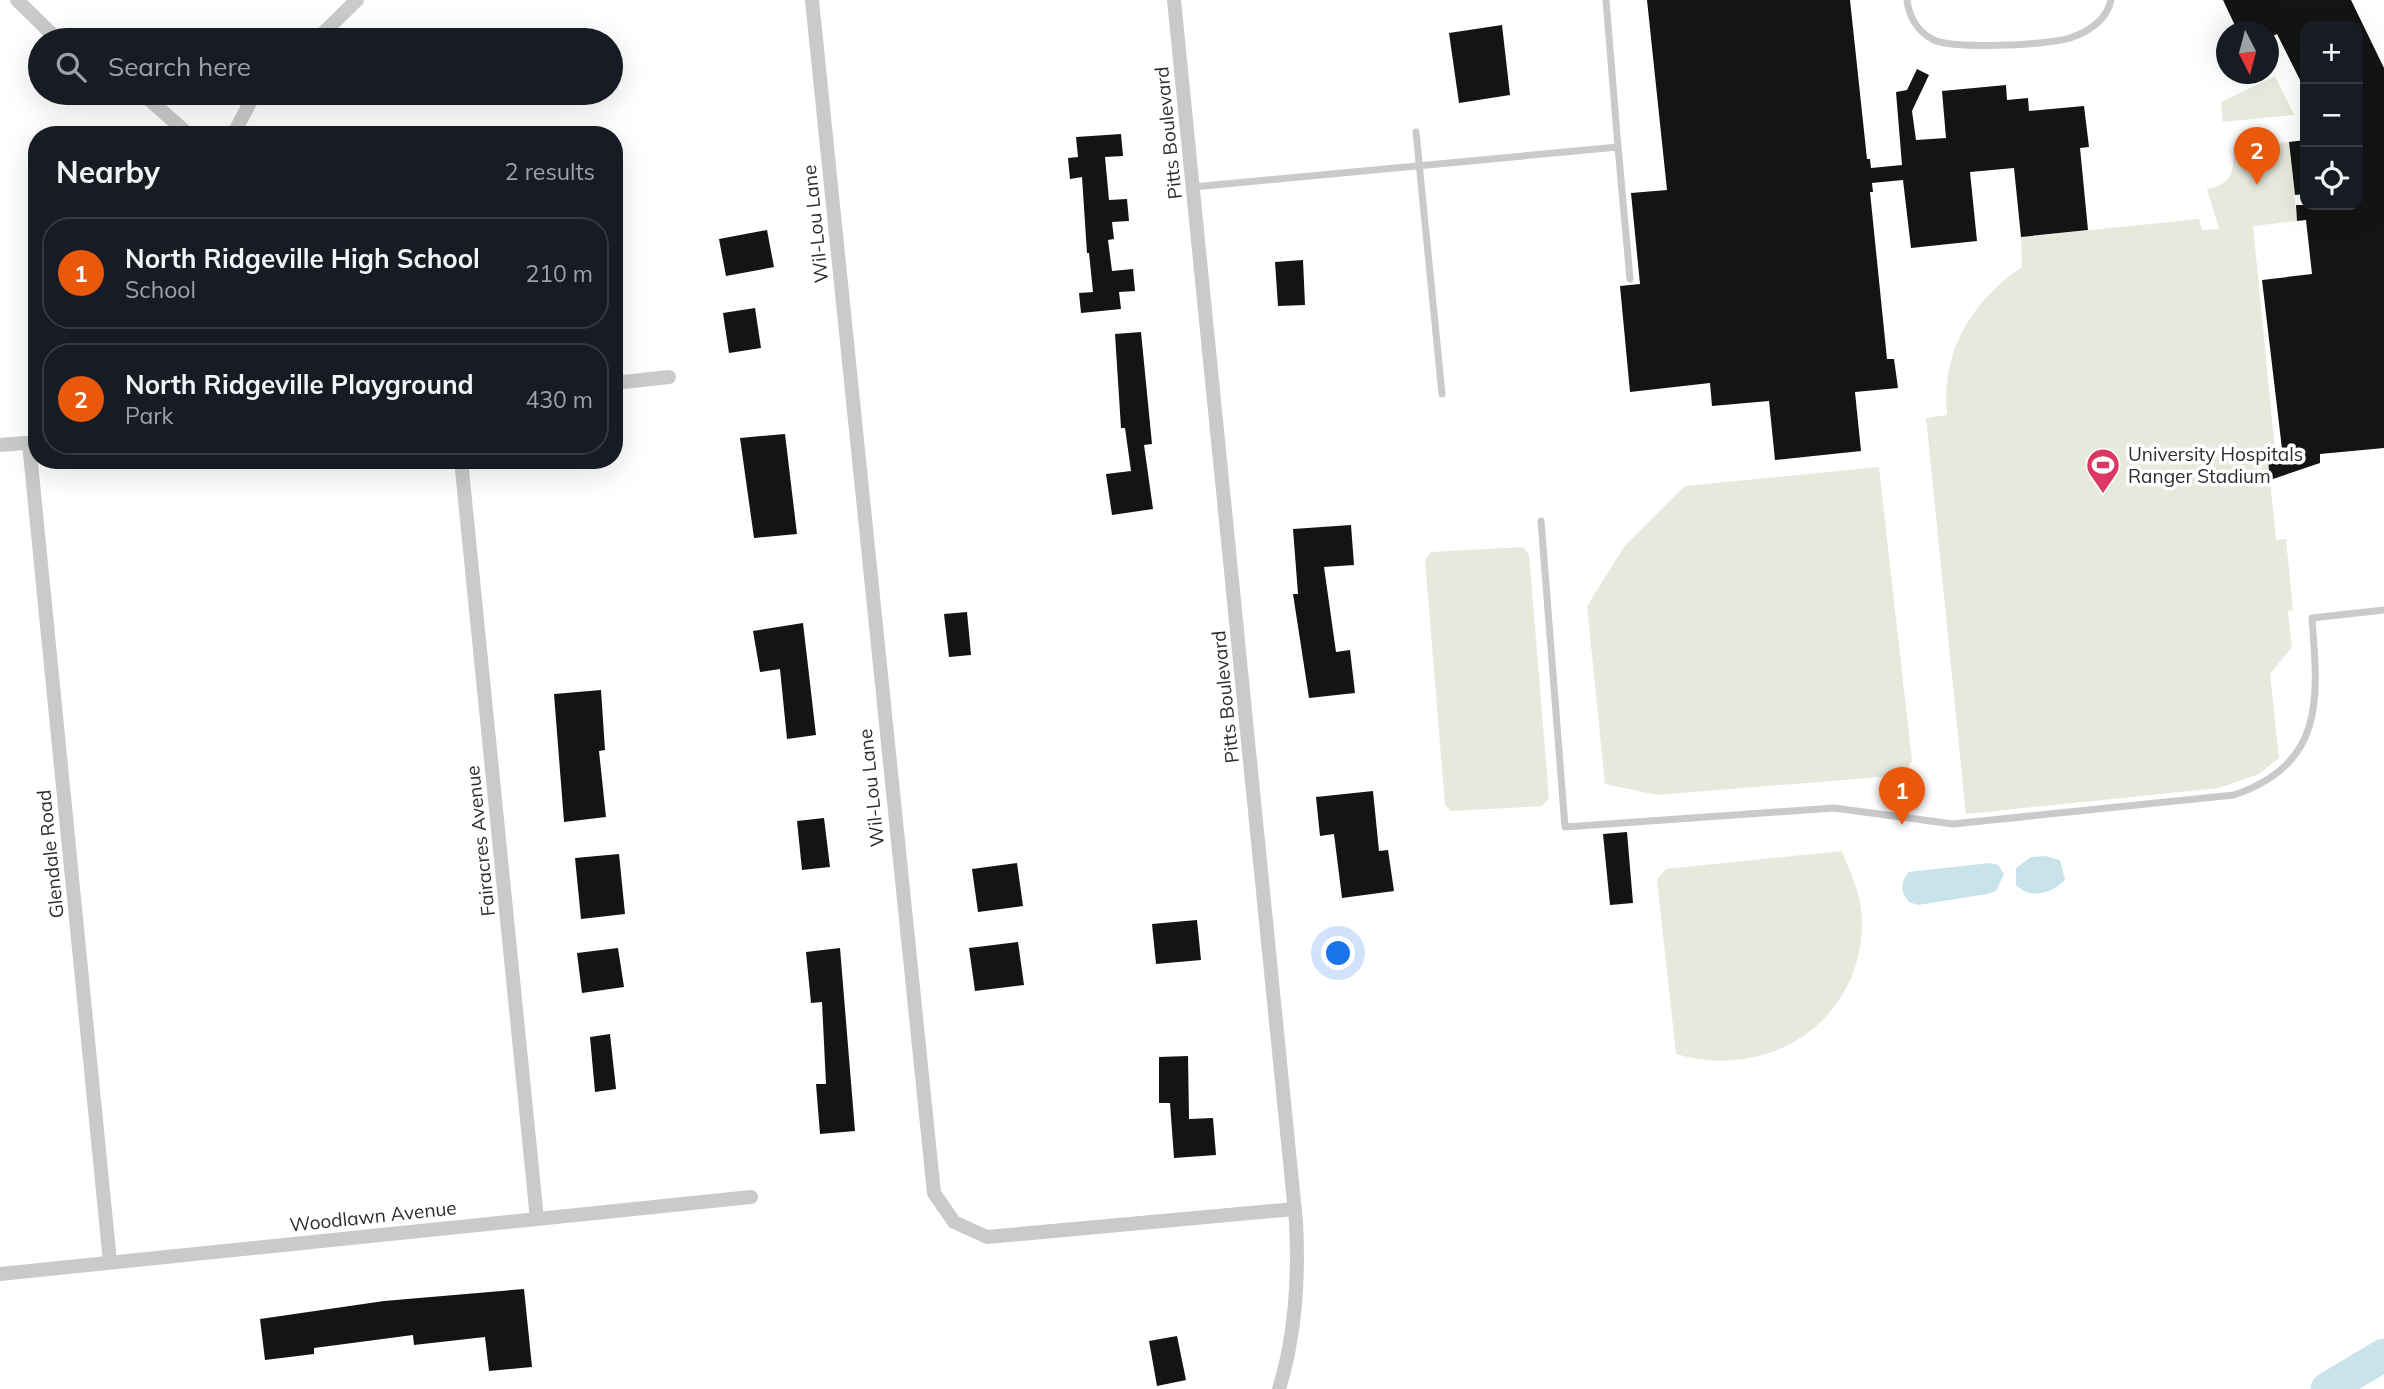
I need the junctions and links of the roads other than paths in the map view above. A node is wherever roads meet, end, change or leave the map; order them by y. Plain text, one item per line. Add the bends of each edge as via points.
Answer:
1 (17, 0) edge
2 (357, 0) edge
3 (812, 0) edge
4 (1174, 0) edge
5 (1606, 0) edge
6 (1907, 0) edge
7 (2111, 0) edge
8 (43, 28) edge
9 (328, 28) edge
10 (155, 105) edge
11 (249, 105) edge
12 (179, 126) edge
13 (238, 126) edge
14 (1416, 132) dead end
15 (1618, 147) junction
16 (1419, 165) junction
17 (1193, 187) junction
18 (1630, 279) dead end
19 (669, 377) dead end
20 (623, 382) edge
21 (1442, 394) dead end
22 (28, 443) edge
23 (0, 446) edge
24 (36, 469) edge
25 (462, 469) edge
26 (1541, 521) dead end
27 (2384, 610) edge
28 (751, 1197) dead end
29 (1295, 1209) junction
30 (537, 1219) junction
31 (110, 1262) junction
32 (0, 1274) edge
33 (1279, 1389) edge

1 - 8 street
2 - 9 street
3 - 29 street, Wil-Lou Lane via 933,1193 954,1222 987,1237
4 - 17 street, Pitts Boulevard
5 - 15 lane
6 - 7 lane via 1913,20 1925,34 1941,44 1962,47 2066,40 2097,24
10 - 12 street
11 - 13 street
14 - 16 lane
15 - 16 lane
15 - 18 lane
16 - 17 lane
16 - 21 lane
17 - 29 street, Pitts Boulevard
19 - 20 street
22 - 23 street
24 - 31 street, Glendale Road
25 - 30 street, Fairacres Avenue
26 - 27 lane via 1565,827 1834,808 1953,824 2234,795 2279,771 2307,734 2317,695 2312,618
28 - 30 street, Woodlawn Avenue
29 - 33 street, Pitts Boulevard via 1297,1299
30 - 31 street, Woodlawn Avenue
31 - 32 street, Woodlawn Avenue

